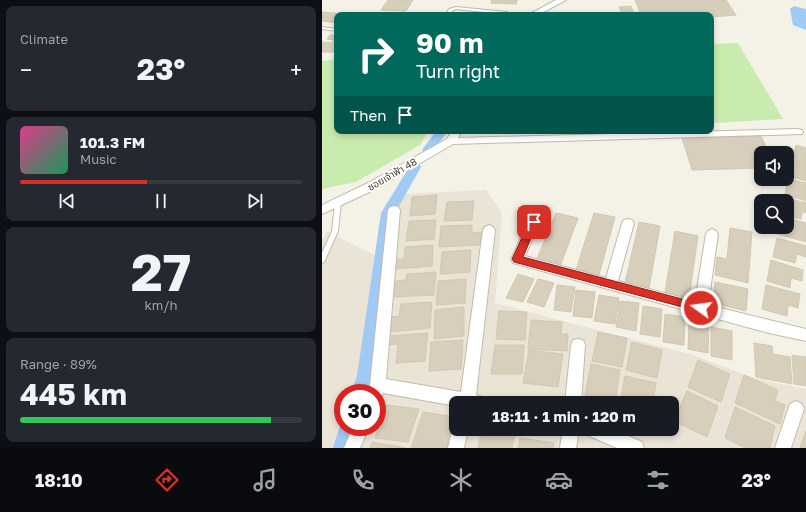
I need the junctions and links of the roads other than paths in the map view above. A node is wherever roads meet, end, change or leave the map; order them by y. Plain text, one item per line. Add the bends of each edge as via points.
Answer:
1 (562, 0) edge
2 (449, 12) edge
3 (497, 12) edge
4 (538, 12) edge
5 (322, 28) edge
6 (334, 30) edge
7 (798, 132) dead end
8 (714, 133) edge
9 (626, 134) edge
10 (454, 136) edge
11 (338, 203) junction
12 (322, 210) edge
13 (394, 210) dead end
14 (534, 222) dead end
15 (628, 223) dead end
16 (489, 230) dead end
17 (712, 234) dead end
18 (322, 260) edge
19 (610, 285) junction
20 (701, 308) junction
21 (806, 335) edge
22 (578, 345) dead end
23 (377, 384) edge
24 (386, 390) edge
25 (472, 396) edge
26 (574, 396) edge
27 (449, 399) edge
28 (796, 408) dead end
29 (357, 436) edge
30 (459, 436) edge
31 (570, 436) edge
32 (609, 436) edge
33 (352, 448) edge
34 (456, 448) edge
35 (568, 448) edge
36 (636, 448) edge
37 (783, 448) edge

1 - 4 street
2 - 3 lane via 456,8
5 - 6 lane
7 - 8 street
9 - 10 street
10 - 11 street, ซอยเจ้าฟ้า 48 via 372,186
11 - 12 street, ซอยเจ้าฟ้า 48
11 - 18 lane via 336,231
13 - 23 street
14 - 19 street via 517,259
15 - 19 street
16 - 25 street
17 - 20 street
19 - 20 street
20 - 21 street
22 - 26 street
24 - 27 street
28 - 37 street
29 - 33 street
30 - 34 street
31 - 35 street
32 - 36 street

